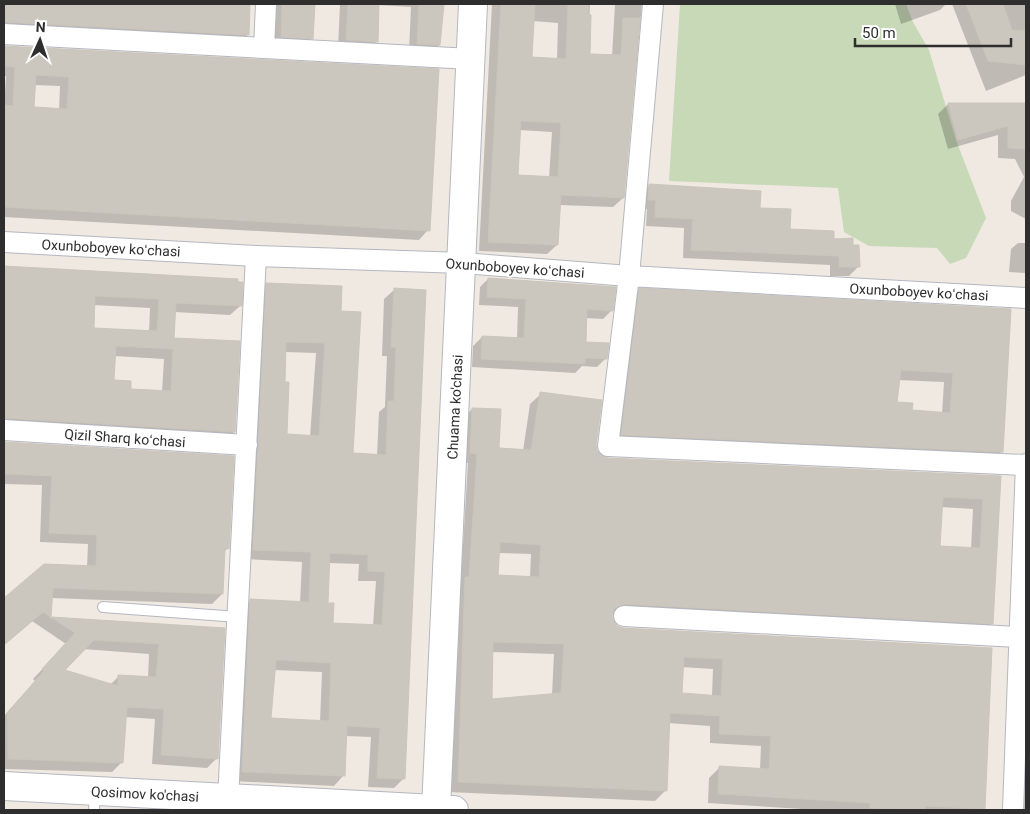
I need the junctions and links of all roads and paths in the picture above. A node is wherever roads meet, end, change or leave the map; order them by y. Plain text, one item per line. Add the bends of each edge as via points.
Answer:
1 (266, 4) edge
2 (473, 4) edge
3 (653, 4) edge
4 (4, 34) edge
5 (264, 48) junction
6 (471, 59) junction
7 (4, 242) edge
8 (256, 256) junction
9 (463, 263) junction
10 (629, 276) junction
11 (1026, 298) edge
12 (4, 430) edge
13 (247, 445) junction
14 (1026, 464) edge
15 (103, 607) dead end
16 (624, 616) dead end
17 (238, 617) junction
18 (1018, 638) junction
19 (4, 786) edge
20 (228, 799) junction
21 (95, 801) edge
22 (442, 810) edge
23 (1013, 810) edge

1 - 5 street
2 - 6 street, Chuama ko'chasi
3 - 10 street
4 - 5 street
5 - 6 street
6 - 9 street, Chuama ko'chasi
7 - 8 street, Oxunboboyev koʻchasi
8 - 9 street, Oxunboboyev koʻchasi
8 - 13 street
9 - 10 street, Oxunboboyev koʻchasi
9 - 22 street, Chuama ko'chasi
10 - 11 street, Oxunboboyev koʻchasi
10 - 14 street via 608,446
12 - 13 street, Qizil Sharq koʻchasi
13 - 17 street
14 - 18 street
15 - 17 lane
16 - 18 street
17 - 20 street
18 - 23 street
19 - 21 street, Qosimov ko'chasi
20 - 21 street, Qosimov ko'chasi
20 - 22 street, Qosimov ko'chasi

